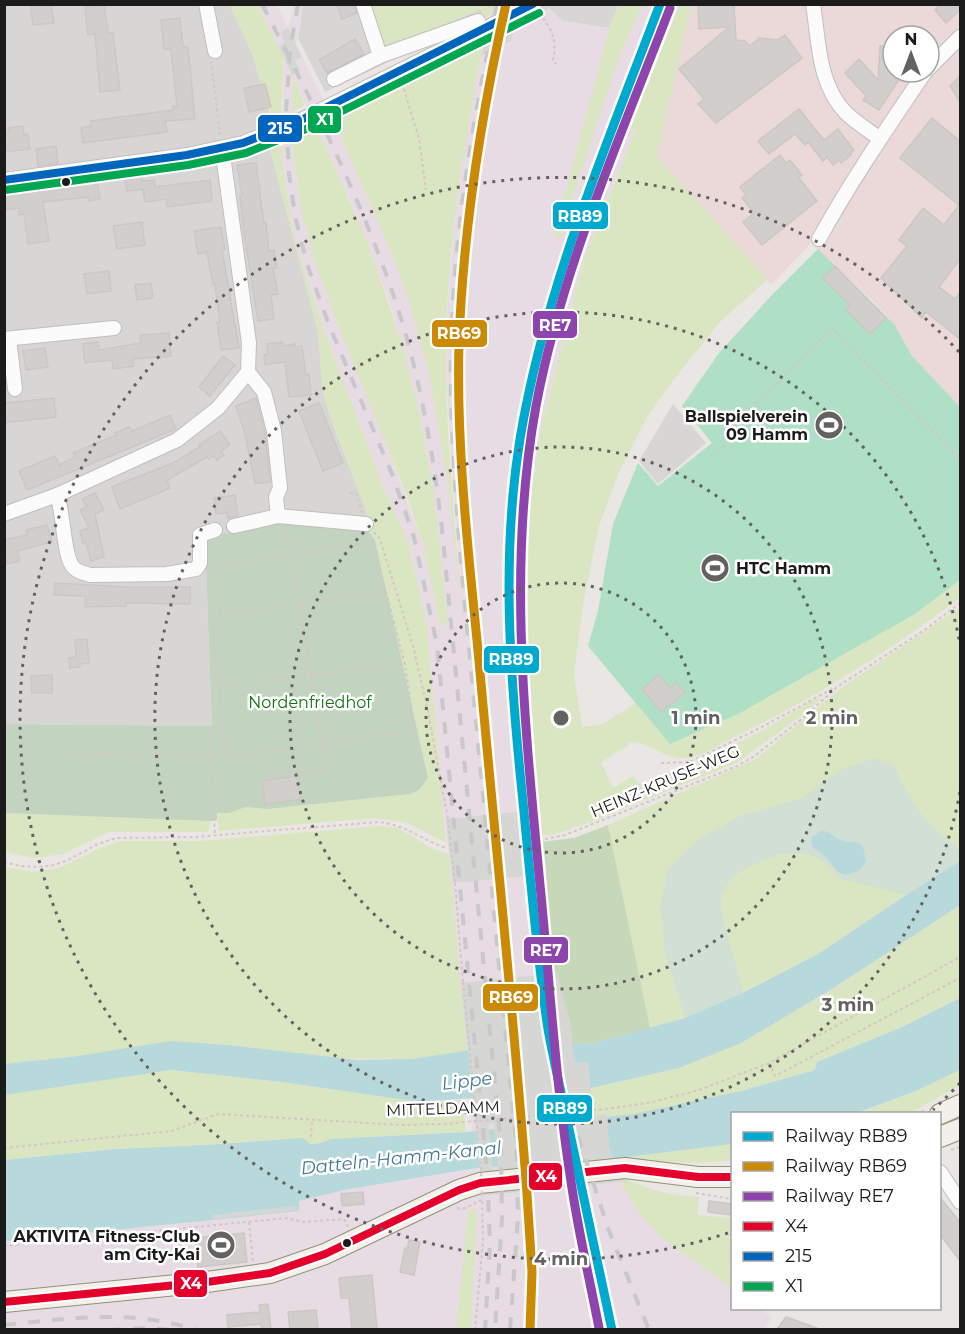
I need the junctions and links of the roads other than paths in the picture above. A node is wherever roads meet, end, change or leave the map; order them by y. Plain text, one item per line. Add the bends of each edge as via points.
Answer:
1 (206, 4) edge
2 (363, 4) edge
3 (813, 4) edge
4 (536, 8) edge
5 (483, 31) junction
6 (960, 37) edge
7 (215, 51) road end
8 (380, 56) junction
9 (941, 56) edge
10 (334, 79) dead end
11 (917, 84) edge
12 (879, 138) junction
13 (222, 148) junction
14 (4, 180) edge
15 (819, 239) dead end
16 (114, 328) dead end
17 (7, 339) edge
18 (248, 372) junction
19 (15, 389) dead end
20 (57, 495) junction
21 (4, 514) edge
22 (278, 516) junction
23 (366, 524) road end
24 (234, 526) dead end
25 (215, 530) dead end
26 (960, 1105) edge
27 (941, 1113) edge
28 (960, 1130) edge
29 (941, 1136) edge
30 (941, 1175) edge
31 (731, 1178) edge
32 (960, 1202) edge
33 (4, 1302) edge

1 - 7 street
2 - 8 street
3 - 12 street via 829,89 847,113
4 - 5 street
5 - 8 street via 478,21
5 - 13 street via 272,133
6 - 9 street
8 - 10 street
11 - 12 street
12 - 15 street
13 - 14 street
13 - 18 street via 249,343
16 - 17 street
17 - 19 street
18 - 20 street via 218,408 177,440
18 - 22 street via 264,393 274,431 280,488 276,497
20 - 21 street
20 - 25 street via 70,562 90,575 167,574 196,569 200,563 200,534
22 - 23 street
22 - 24 street
26 - 27 main road
28 - 29 main road
30 - 32 street
31 - 33 main road via 625,1168 480,1183 298,1265 255,1276

